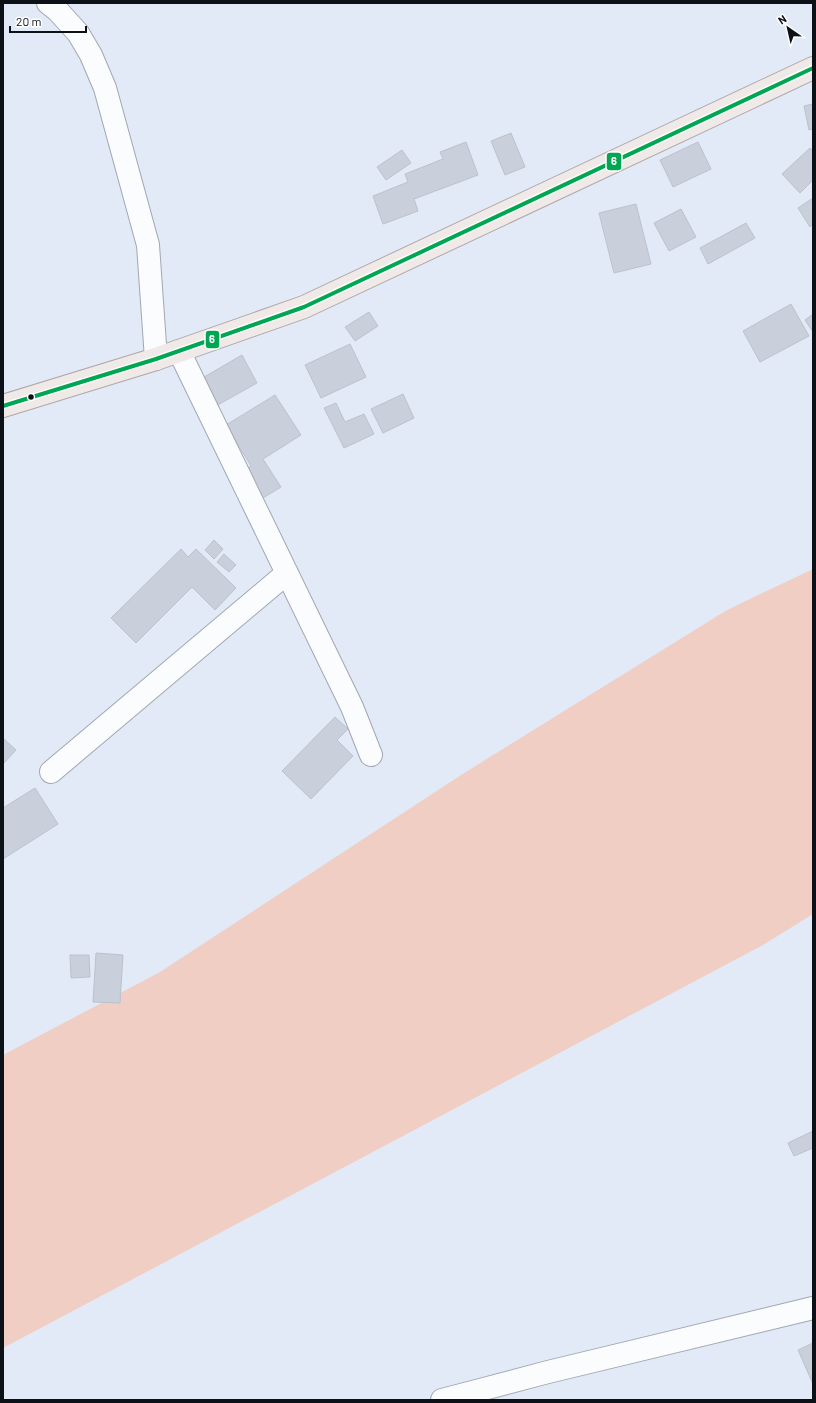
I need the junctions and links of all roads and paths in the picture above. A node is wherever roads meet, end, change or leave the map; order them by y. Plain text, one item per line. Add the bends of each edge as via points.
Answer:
1 (48, 3) edge
2 (813, 68) edge
3 (179, 351) junction
4 (156, 359) junction
5 (3, 406) edge
6 (287, 573) junction
7 (371, 755) dead end
8 (51, 772) dead end
9 (813, 1308) edge
10 (442, 1400) edge

1 - 4 street via 78,34 91,55 105,88 148,245
2 - 3 main road via 304,307
3 - 4 main road
3 - 6 street
4 - 5 main road
6 - 7 street via 352,707
6 - 8 street
9 - 10 street

